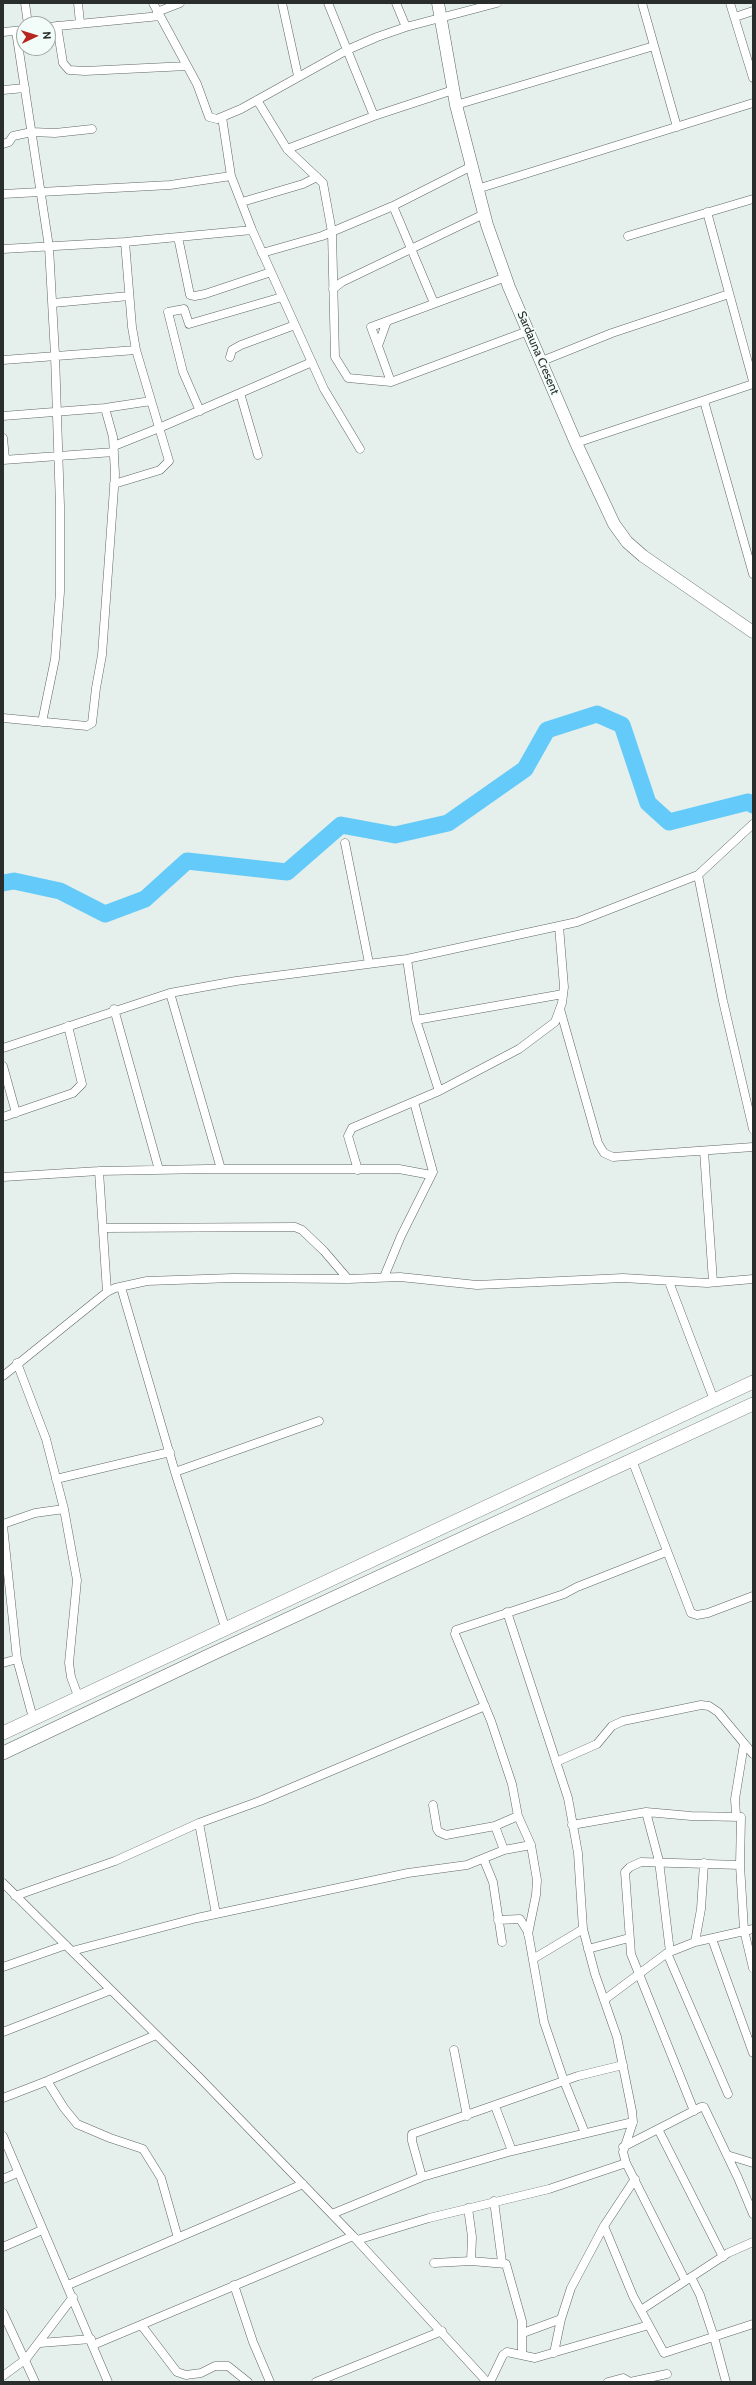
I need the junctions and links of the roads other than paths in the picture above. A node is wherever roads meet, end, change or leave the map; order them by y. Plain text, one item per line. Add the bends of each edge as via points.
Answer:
1 (25, 3) edge
2 (78, 3) edge
3 (153, 3) edge
4 (180, 3) edge
5 (282, 3) edge
6 (328, 3) edge
7 (396, 3) edge
8 (438, 3) edge
9 (497, 3) edge
10 (642, 3) edge
11 (730, 3) edge
12 (753, 11) edge
13 (158, 14) junction
14 (27, 16) edge
15 (735, 17) junction
16 (441, 19) junction
17 (80, 23) junction
18 (57, 26) joint
19 (406, 27) junction
20 (16, 30) edge
21 (3, 32) edge
22 (654, 46) junction
23 (347, 50) junction
24 (22, 56) edge
25 (186, 66) junction
26 (298, 76) junction
27 (753, 78) edge
28 (25, 88) junction
29 (3, 90) edge
30 (453, 90) junction
31 (257, 100) junction
32 (753, 104) edge
33 (456, 105) junction
34 (374, 116) junction
35 (222, 117) junction
36 (677, 127) junction
37 (92, 129) dead end
38 (32, 132) junction
39 (3, 144) edge
40 (287, 149) junction
41 (472, 166) junction
42 (231, 176) junction
43 (317, 177) junction
44 (477, 189) junction
45 (42, 191) junction
46 (3, 194) edge
47 (753, 199) edge
48 (242, 202) junction
49 (393, 206) junction
50 (707, 212) junction
51 (484, 214) junction
52 (252, 230) junction
53 (332, 232) junction
54 (628, 236) dead end
55 (178, 237) junction
56 (125, 242) junction
57 (49, 247) junction
58 (412, 247) junction
59 (3, 249) edge
60 (262, 253) junction
61 (271, 272) junction
62 (506, 277) junction
63 (333, 289) junction
64 (729, 294) junction
65 (129, 296) junction
66 (282, 297) junction
67 (434, 303) junction
68 (53, 304) junction
69 (387, 321) junction
70 (295, 325) junction
71 (528, 331) junction
72 (378, 346) junction
73 (136, 350) junction
74 (55, 355) junction
75 (230, 357) dead end
76 (3, 360) edge
77 (542, 361) junction
78 (312, 362) junction
79 (753, 381) edge
80 (390, 382) junction
81 (753, 384) edge
82 (240, 393) junction
83 (151, 401) junction
84 (704, 401) junction
85 (106, 408) junction
86 (200, 411) junction
87 (57, 412) junction
88 (3, 416) edge
89 (160, 428) junction
90 (3, 438) edge
91 (576, 443) junction
92 (114, 449) junction
93 (360, 449) dead end
94 (258, 455) dead end
95 (59, 457) junction
96 (4, 459) edge
97 (114, 484) junction
98 (753, 574) edge
99 (753, 632) edge
100 (3, 718) edge
101 (42, 722) junction
102 (753, 824) edge
103 (345, 843) dead end
104 (698, 875) junction
105 (559, 926) junction
106 (407, 959) junction
107 (369, 963) junction
108 (170, 992) junction
109 (563, 994) junction
110 (114, 1009) junction
111 (560, 1009) junction
112 (416, 1020) junction
113 (68, 1026) junction
114 (3, 1048) edge
115 (3, 1066) edge
116 (439, 1090) junction
117 (414, 1102) junction
118 (16, 1113) junction
119 (3, 1117) edge
120 (753, 1129) edge
121 (753, 1147) edge
122 (704, 1150) junction
123 (221, 1169) junction
124 (159, 1170) junction
125 (358, 1170) junction
126 (99, 1171) junction
127 (431, 1175) junction
128 (3, 1177) edge
129 (104, 1228) junction
130 (384, 1277) junction
131 (348, 1279) junction
132 (753, 1279) edge
133 (669, 1282) junction
134 (713, 1282) junction
135 (121, 1286) junction
136 (107, 1292) junction
137 (18, 1364) junction
138 (3, 1376) edge
139 (753, 1382) edge
140 (714, 1400) junction
141 (753, 1404) edge
142 (319, 1421) dead end
143 (170, 1452) junction
144 (632, 1460) junction
145 (175, 1472) junction
146 (56, 1479) junction
147 (64, 1509) junction
148 (3, 1525) edge
149 (666, 1552) junction
150 (6, 1575) edge
151 (753, 1596) edge
152 (507, 1612) junction
153 (225, 1627) junction
154 (17, 1659) junction
155 (3, 1663) edge
156 (78, 1696) junction
157 (485, 1706) junction
158 (33, 1718) junction
159 (3, 1733) edge
160 (744, 1744) junction
161 (3, 1753) edge
162 (753, 1754) edge
163 (556, 1762) junction
164 (433, 1805) dead end
165 (646, 1812) junction
166 (736, 1815) junction
167 (518, 1816) junction
168 (199, 1823) junction
169 (572, 1825) junction
170 (495, 1826) junction
171 (531, 1845) junction
172 (504, 1850) junction
173 (484, 1860) junction
174 (659, 1861) junction
175 (704, 1863) junction
176 (740, 1865) junction
177 (3, 1883) edge
178 (3, 1894) edge
179 (14, 1894) junction
180 (216, 1914) junction
181 (498, 1920) junction
182 (584, 1929) junction
183 (753, 1929) edge
184 (744, 1930) junction
185 (528, 1934) junction
186 (629, 1938) junction
187 (712, 1939) junction
188 (502, 1942) dead end
189 (695, 1942) junction
190 (66, 1945) junction
191 (588, 1949) junction
192 (72, 1951) junction
193 (668, 1953) junction
194 (533, 1959) junction
195 (3, 1967) edge
196 (753, 1968) edge
197 (639, 1976) junction
198 (112, 1990) junction
199 (604, 2000) junction
200 (3, 2032) edge
201 (156, 2035) junction
202 (454, 2050) dead end
203 (753, 2052) edge
204 (623, 2065) junction
205 (47, 2081) junction
206 (564, 2081) junction
207 (728, 2094) dead end
208 (3, 2098) edge
209 (495, 2106) junction
210 (694, 2111) junction
211 (467, 2116) junction
212 (633, 2122) junction
213 (658, 2129) junction
214 (585, 2133) junction
215 (3, 2136) edge
216 (623, 2147) junction
217 (512, 2151) junction
218 (727, 2155) junction
219 (626, 2162) junction
220 (753, 2163) edge
221 (17, 2174) junction
222 (422, 2177) junction
223 (3, 2179) edge
224 (635, 2179) junction
225 (303, 2184) junction
226 (494, 2201) junction
227 (468, 2208) junction
228 (332, 2214) junction
229 (753, 2214) edge
230 (604, 2226) junction
231 (42, 2230) junction
232 (178, 2238) junction
233 (355, 2238) junction
234 (753, 2242) edge
235 (3, 2247) edge
236 (722, 2257) junction
237 (471, 2261) junction
238 (502, 2262) junction
239 (434, 2263) dead end
240 (688, 2278) junction
241 (68, 2285) junction
242 (234, 2285) junction
243 (73, 2297) junction
244 (641, 2310) junction
245 (3, 2312) edge
246 (561, 2319) junction
247 (753, 2324) edge
248 (649, 2325) junction
249 (142, 2326) junction
250 (442, 2331) junction
251 (523, 2333) junction
252 (714, 2337) junction
253 (92, 2342) junction
254 (40, 2343) junction
255 (554, 2353) junction
256 (522, 2355) junction
257 (26, 2359) junction
258 (667, 2374) dead end
259 (3, 2376) edge
260 (35, 2382) edge
261 (108, 2382) edge
262 (248, 2382) edge
263 (270, 2382) edge
264 (316, 2382) edge
265 (489, 2382) edge
266 (608, 2382) edge
267 (630, 2382) edge
268 (726, 2382) edge

1 - 14 street
2 - 17 street
3 - 13 street
4 - 13 street
5 - 26 street
6 - 23 street
7 - 19 street
8 - 16 street, Sardauna Cresent
9 - 16 street
10 - 22 street
11 - 15 street
12 - 15 street
13 - 17 street
13 - 25 street
15 - 27 street
16 - 19 street
16 - 30 street, Sardauna Cresent
17 - 18 street
18 - 25 street via 63,63 69,70
19 - 23 street
20 - 21 street
22 - 33 street
22 - 36 street
23 - 26 street
23 - 34 street
24 - 28 street
25 - 35 street via 209,117
26 - 31 street
28 - 29 street
28 - 38 street
30 - 33 street, Sardauna Cresent
30 - 34 street
31 - 35 street
31 - 40 street
32 - 36 street
33 - 41 street, Sardauna Cresent
34 - 40 street
35 - 42 street
36 - 44 street
37 - 38 street via 55,133
38 - 39 street via 13,136
38 - 45 street
40 - 43 street
41 - 44 street, Sardauna Cresent
41 - 49 street
42 - 45 street via 170,185
42 - 48 street
43 - 48 street via 303,184
43 - 53 street via 323,183
44 - 51 street, Sardauna Cresent
45 - 46 street
45 - 57 street
47 - 50 street
48 - 52 street
49 - 53 street
49 - 58 street
50 - 54 street
50 - 64 street
51 - 58 street
51 - 62 street, Sardauna Cresent
52 - 55 street
52 - 60 street
53 - 60 street
53 - 63 street
55 - 56 street
55 - 61 street via 190,295 205,294
56 - 57 street
56 - 65 street
57 - 59 street
57 - 68 street
58 - 63 street
58 - 67 street
60 - 61 street
61 - 66 street
62 - 67 street
62 - 71 street, Sardauna Cresent
63 - 80 street via 335,357 348,378
64 - 77 street via 612,333
64 - 79 street
65 - 68 street
65 - 73 street
66 - 70 street
66 - 86 street via 188,324 184,309 168,312 184,372
67 - 69 street
68 - 74 street
69 - 72 street
69 - 72 street via 371,327
70 - 75 street via 241,345 232,350
70 - 78 street
71 - 77 street, Sardauna Cresent
71 - 80 street
72 - 80 street
73 - 74 street
73 - 83 street
74 - 76 street
74 - 87 street
77 - 91 street, Sardauna Cresent
78 - 82 street
78 - 93 street via 324,389
81 - 84 street
82 - 86 street
82 - 94 street
83 - 85 street
83 - 89 street
84 - 91 street
84 - 98 street
85 - 87 street
85 - 92 street
86 - 89 street
87 - 88 street
87 - 95 street
89 - 92 street
89 - 97 street via 168,464 160,470
90 - 96 street
91 - 99 street, Sardauna Cresent via 614,524 627,542 643,556
92 - 95 street
92 - 97 street
95 - 96 street
95 - 101 street via 59,616 55,660
97 - 101 street via 102,655 92,723 87,726
100 - 101 street
102 - 104 street
103 - 107 street
104 - 105 street via 577,922
104 - 120 street via 723,1001
105 - 106 street
105 - 109 street
106 - 107 street
106 - 112 street
107 - 108 street
108 - 110 street
108 - 123 street
109 - 111 street
109 - 112 street
110 - 113 street
110 - 124 street
111 - 116 street via 555,1022 519,1048
111 - 122 street via 598,1143 604,1152 613,1157
112 - 116 street
113 - 114 street
113 - 118 street via 82,1084 73,1093
115 - 118 street
116 - 117 street
117 - 125 street via 349,1131
117 - 127 street
118 - 119 street
121 - 122 street
122 - 134 street
123 - 124 street
123 - 125 street
124 - 126 street
125 - 127 street via 399,1169
126 - 128 street
126 - 129 street
127 - 130 street
129 - 131 street via 295,1227 302,1230
129 - 136 street
130 - 131 street
130 - 133 street via 477,1285 623,1278
131 - 135 street via 232,1278 147,1281
132 - 134 street
133 - 134 street
133 - 140 street
135 - 136 street
135 - 143 street
136 - 137 street
137 - 138 street
137 - 146 street via 46,1439
139 - 140 main road
140 - 153 main road
141 - 144 main road
142 - 145 street
143 - 145 street
143 - 146 street
144 - 149 street
144 - 161 main road
145 - 153 street
146 - 147 street
147 - 148 street via 36,1513
147 - 156 street via 77,1580 69,1663
148 - 150 street
149 - 151 street via 691,1613 708,1613
149 - 152 street via 564,1594
150 - 154 street
152 - 157 street via 456,1630 455,1634
152 - 163 street
153 - 156 main road
154 - 155 street
154 - 158 street
156 - 158 main road
157 - 167 street via 512,1784
157 - 168 street via 260,1801
158 - 159 main road
160 - 162 street
160 - 163 street via 718,1712 710,1706 701,1705 623,1720 612,1726 597,1744
160 - 166 street via 735,1799
163 - 169 street via 568,1798
164 - 170 street via 437,1829 442,1834 462,1834
165 - 166 street via 691,1816
165 - 169 street
165 - 174 street
166 - 176 street via 742,1818
167 - 170 street
167 - 171 street
168 - 179 street via 115,1862
168 - 180 street
169 - 182 street via 578,1852
170 - 172 street
171 - 172 street
171 - 185 street via 537,1880
172 - 173 street
173 - 180 street via 408,1873
173 - 181 street via 493,1882
174 - 175 street
174 - 186 street via 634,1864 626,1872
174 - 193 street
175 - 176 street
175 - 189 street via 701,1909
176 - 184 street
177 - 179 street
178 - 179 street
179 - 190 street
180 - 192 street
181 - 185 street via 521,1919
181 - 188 street
182 - 191 street
182 - 194 street
183 - 184 street
184 - 187 street
184 - 196 street
185 - 194 street
186 - 191 street
186 - 197 street via 631,1954
187 - 189 street
187 - 203 street
189 - 193 street
190 - 192 street
190 - 195 street
191 - 199 street
192 - 198 street
193 - 197 street
193 - 207 street
194 - 206 street via 544,2022
197 - 199 street
197 - 210 street
198 - 200 street
198 - 201 street
199 - 204 street via 617,2037
201 - 205 street
201 - 225 street
202 - 211 street
204 - 206 street
204 - 212 street
205 - 208 street
205 - 232 street via 77,2124 143,2149 161,2178
206 - 209 street
206 - 214 street
209 - 211 street
209 - 217 street
210 - 213 street
210 - 218 street via 704,2108
211 - 222 street via 412,2134
212 - 214 street
212 - 216 street
213 - 216 street
213 - 236 street
214 - 217 street
215 - 221 street
216 - 219 street
217 - 222 street
218 - 220 street
218 - 229 street
219 - 224 street
219 - 226 street via 549,2188
221 - 223 street
221 - 231 street
222 - 228 street
224 - 230 street
224 - 240 street
225 - 228 street
225 - 232 street
226 - 227 street
226 - 238 street
227 - 233 street
227 - 237 street via 472,2237
228 - 233 street
230 - 244 street
230 - 246 street via 571,2288
231 - 235 street
231 - 241 street
232 - 241 street
233 - 242 street
233 - 250 street
234 - 236 street
236 - 240 street
237 - 238 street
237 - 239 street
238 - 251 street via 508,2267
240 - 244 street
240 - 252 street via 700,2296
241 - 243 street
242 - 249 street
242 - 263 street via 253,2342
243 - 253 street
243 - 254 street
244 - 248 street
245 - 257 street
246 - 251 street
246 - 255 street
247 - 252 street
248 - 252 street via 665,2354
248 - 255 street
249 - 253 street
249 - 262 street via 177,2372 186,2375 201,2373 215,2366 228,2366
250 - 264 street
250 - 265 street
251 - 256 street
252 - 268 street
253 - 254 street
253 - 261 street
254 - 257 street
255 - 256 street via 535,2358
256 - 265 street via 511,2352 503,2355
257 - 259 street
257 - 260 street
258 - 267 street
266 - 267 street via 623,2378

